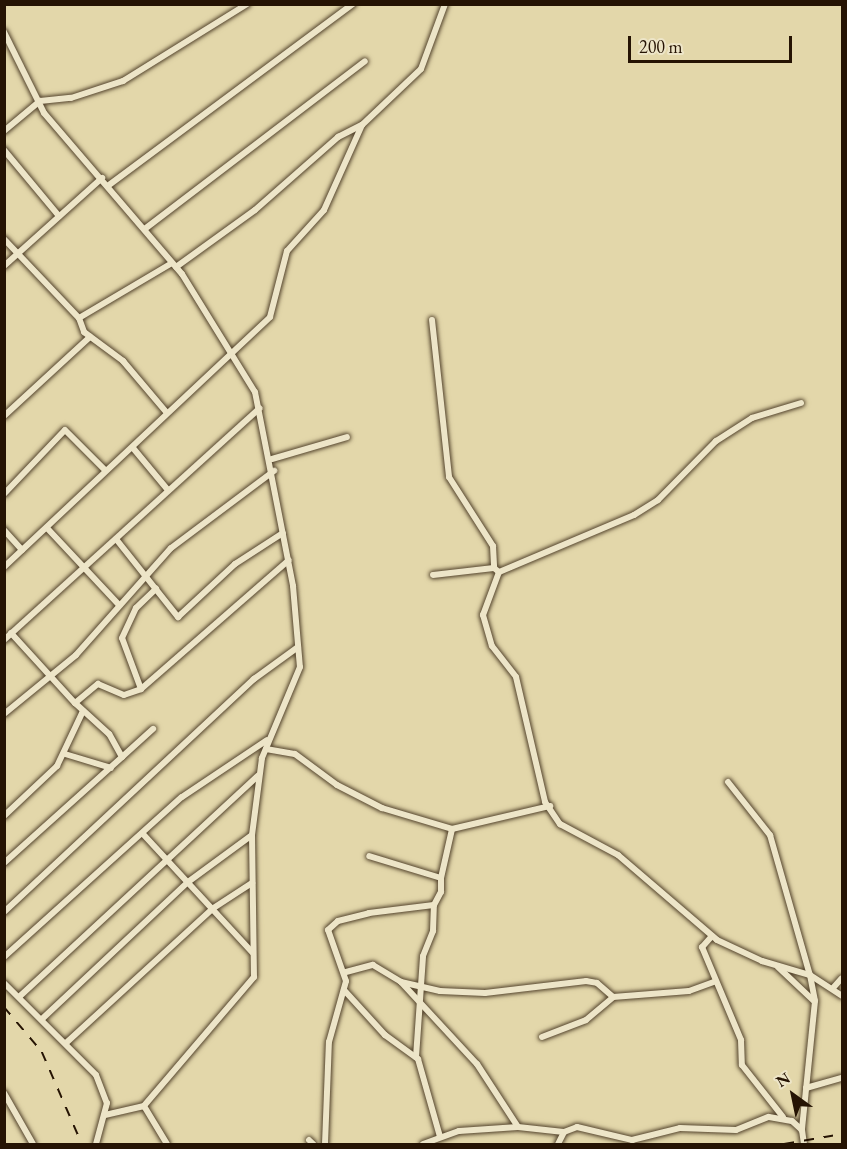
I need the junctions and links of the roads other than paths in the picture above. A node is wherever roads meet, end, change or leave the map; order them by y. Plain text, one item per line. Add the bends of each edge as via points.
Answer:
1 (247, 4) edge
2 (353, 4) edge
3 (445, 4) edge
4 (4, 32) edge
5 (365, 61) dead end
6 (40, 100) junction
7 (362, 125) junction
8 (4, 131) edge
9 (4, 150) edge
10 (102, 178) junction
11 (109, 185) junction
12 (59, 216) junction
13 (146, 228) junction
14 (4, 239) edge
15 (18, 254) junction
16 (174, 265) junction
17 (4, 266) edge
18 (78, 318) junction
19 (432, 320) dead end
20 (90, 337) junction
21 (231, 354) junction
22 (801, 403) dead end
23 (260, 408) junction
24 (167, 413) junction
25 (4, 416) edge
26 (347, 437) dead end
27 (133, 448) junction
28 (272, 459) junction
29 (105, 470) junction
30 (274, 471) junction
31 (167, 489) junction
32 (4, 494) edge
33 (47, 528) junction
34 (4, 530) edge
35 (283, 534) junction
36 (116, 539) junction
37 (22, 550) junction
38 (290, 560) junction
39 (4, 567) edge
40 (83, 567) junction
41 (496, 570) junction
42 (145, 575) junction
43 (433, 575) dead end
44 (156, 589) junction
45 (119, 605) junction
46 (11, 633) junction
47 (4, 640) edge
48 (298, 647) junction
49 (51, 676) junction
50 (141, 689) junction
51 (75, 703) junction
52 (83, 711) junction
53 (4, 714) edge
54 (153, 729) dead end
55 (267, 741) junction
56 (266, 749) junction
57 (65, 754) junction
58 (122, 757) junction
59 (111, 768) junction
60 (258, 776) junction
61 (728, 782) dead end
62 (550, 806) junction
63 (4, 816) edge
64 (452, 828) junction
65 (143, 834) junction
66 (252, 835) junction
67 (369, 856) dead end
68 (165, 860) junction
69 (4, 863) edge
70 (441, 878) junction
71 (188, 882) junction
72 (252, 883) junction
73 (434, 904) junction
74 (212, 909) junction
75 (4, 912) edge
76 (712, 936) junction
77 (254, 954) junction
78 (4, 957) edge
79 (777, 966) junction
80 (346, 972) junction
81 (810, 975) junction
82 (843, 978) edge
83 (401, 982) junction
84 (714, 982) junction
85 (4, 983) edge
86 (420, 987) junction
87 (833, 987) junction
88 (344, 990) junction
89 (843, 996) edge
90 (19, 997) junction
91 (613, 997) junction
92 (815, 1001) junction
93 (419, 1003) junction
94 (42, 1019) junction
95 (542, 1037) dead end
96 (66, 1043) junction
97 (416, 1057) junction
98 (843, 1078) edge
99 (806, 1088) junction
100 (4, 1093) edge
101 (144, 1106) junction
102 (105, 1115) junction
103 (783, 1118) junction
104 (518, 1127) junction
105 (802, 1130) junction
106 (564, 1132) junction
107 (440, 1137) junction
108 (33, 1144) edge
109 (96, 1144) edge
110 (167, 1144) edge
111 (325, 1144) edge
112 (423, 1144) edge
113 (558, 1144) edge
114 (804, 1144) edge

1 - 6 street via 123,81 72,98
2 - 11 street
3 - 7 street via 421,69
4 - 6 street via 16,64
5 - 13 street
6 - 8 street
6 - 10 street via 44,113
7 - 16 street via 338,137 255,210
7 - 21 street via 324,210 287,251 270,317
9 - 12 street
10 - 11 street
10 - 12 street
11 - 13 street
12 - 15 street
13 - 16 street
14 - 15 street
15 - 17 street
15 - 18 street
16 - 18 street
16 - 21 street
18 - 20 street
19 - 41 street via 448,477 493,546
20 - 24 street via 123,361
20 - 25 street
21 - 23 street
21 - 24 street
22 - 41 street via 760,414 716,441 658,501 634,515
23 - 28 street
23 - 31 street
24 - 27 street
26 - 28 street
27 - 29 street
27 - 31 street
28 - 30 street
29 - 32 street via 65,430
29 - 33 street
30 - 35 street
30 - 42 street via 196,527
31 - 36 street
33 - 37 street
33 - 40 street
34 - 37 street
35 - 38 street
35 - 44 street via 235,564 178,617
36 - 40 street
36 - 42 street
37 - 39 street
38 - 48 street
38 - 50 street
40 - 45 street
40 - 46 street
41 - 43 street
41 - 62 street via 484,608 485,626 492,646 516,677
42 - 44 street
42 - 45 street
44 - 50 street via 136,609 122,638
45 - 49 street
46 - 47 street
46 - 49 street
48 - 55 street via 297,677
48 - 75 street via 254,679
49 - 51 street
49 - 53 street
50 - 51 street via 124,695 98,684
51 - 52 street
52 - 57 street via 72,725
52 - 58 street via 109,734
54 - 58 street
55 - 56 street
55 - 65 street via 219,768
56 - 60 street
56 - 64 street via 295,754 337,785 382,808
57 - 59 street
57 - 63 street
58 - 59 street
59 - 69 street
60 - 66 street
60 - 68 street
61 - 81 street via 770,835
62 - 64 street
62 - 76 street via 568,831 618,855
64 - 70 street
65 - 68 street
65 - 78 street
66 - 71 street
66 - 72 street
67 - 70 street
68 - 71 street
68 - 90 street
70 - 73 street
71 - 74 street
71 - 94 street
72 - 74 street
72 - 77 street
73 - 80 street via 369,913 331,926 328,936
73 - 86 street
74 - 77 street
74 - 96 street
76 - 79 street
76 - 84 street via 702,947
77 - 101 street via 248,988
79 - 81 street
79 - 92 street
80 - 83 street via 373,965
80 - 88 street
81 - 87 street
81 - 92 street
82 - 87 street
83 - 86 street
83 - 93 street
84 - 91 street via 689,991
84 - 103 street via 741,1040 744,1067
85 - 90 street
86 - 91 street via 485,993 586,981 597,983
86 - 93 street
87 - 89 street
88 - 97 street via 385,1035
88 - 111 street via 329,1042
90 - 94 street
91 - 95 street via 586,1020
92 - 99 street
93 - 97 street
93 - 104 street via 477,1064
94 - 96 street
96 - 102 street via 105,1092
97 - 107 street
98 - 99 street
99 - 105 street
100 - 108 street
101 - 102 street
101 - 110 street
102 - 109 street
103 - 105 street
103 - 106 street via 770,1117 736,1130 680,1128 632,1140 577,1127
104 - 106 street
104 - 107 street
105 - 114 street
106 - 113 street
107 - 112 street

